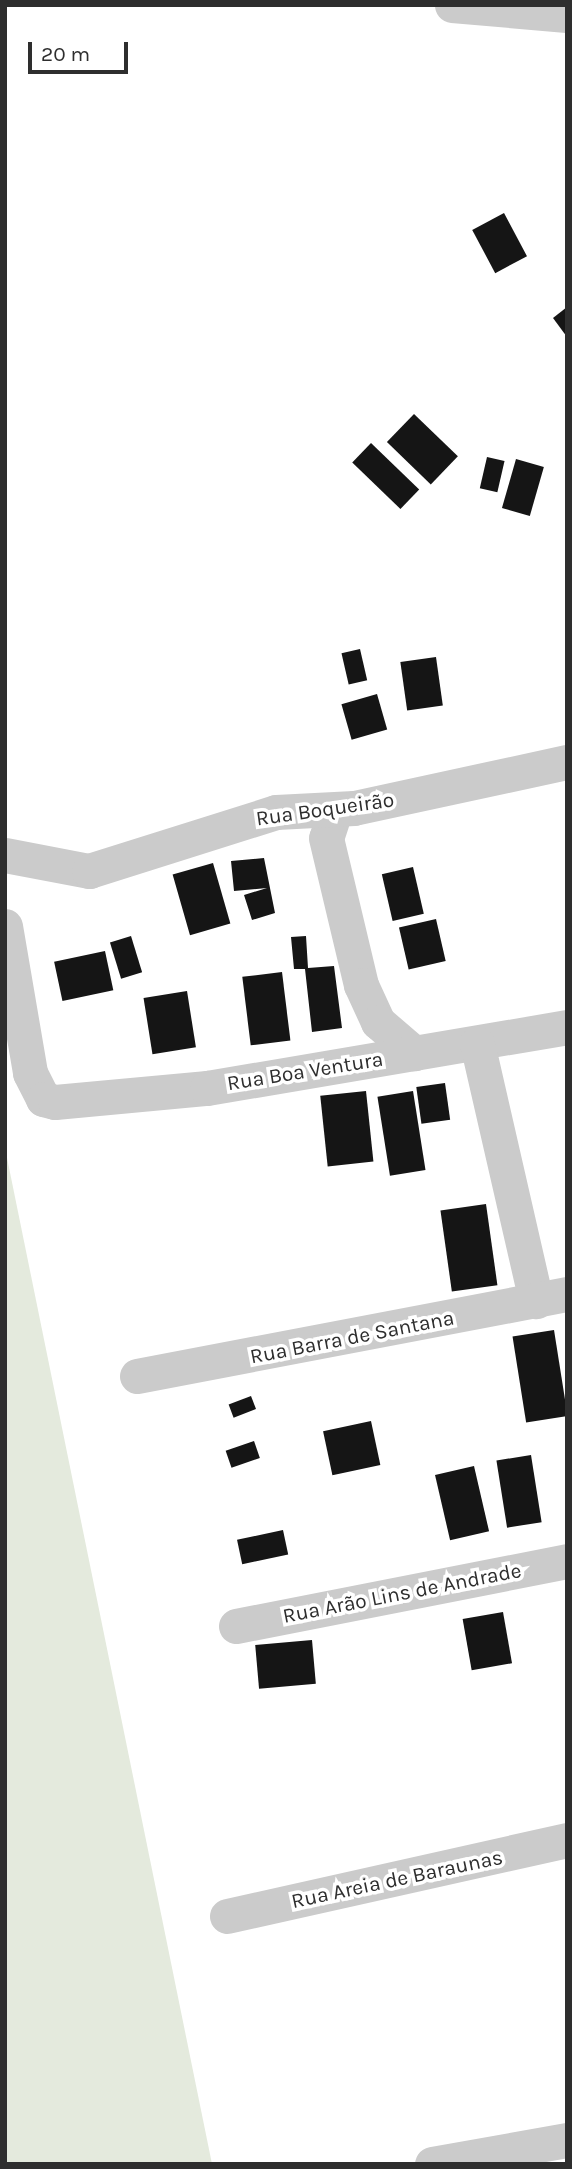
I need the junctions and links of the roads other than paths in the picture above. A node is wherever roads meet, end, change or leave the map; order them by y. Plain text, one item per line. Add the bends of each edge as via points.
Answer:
1 (452, 5) edge
2 (567, 15) edge
3 (567, 762) edge
4 (335, 811) junction
5 (5, 855) edge
6 (5, 926) edge
7 (567, 1027) edge
8 (477, 1043) junction
9 (414, 1053) junction
10 (551, 1298) edge
11 (137, 1377) dead end
12 (567, 1561) edge
13 (236, 1626) dead end
14 (567, 1840) edge
15 (227, 1916) dead end
16 (567, 2140) edge
17 (432, 2164) edge

1 - 2 street
3 - 4 street, Rua Boqueirão
4 - 5 street, Rua Boqueirão via 276,813 89,871
4 - 9 street via 326,838 361,985 378,1022
6 - 9 street, Rua Boa Ventura via 30,1073 43,1098 98,1102
7 - 8 street, Rua Boa Ventura
8 - 9 street, Rua Boa Ventura
8 - 10 street
10 - 11 street, Rua Barra de Santana
12 - 13 street, Rua Arão Lins de Andrade
14 - 15 street, Rua Areia de Baraunas
16 - 17 street

